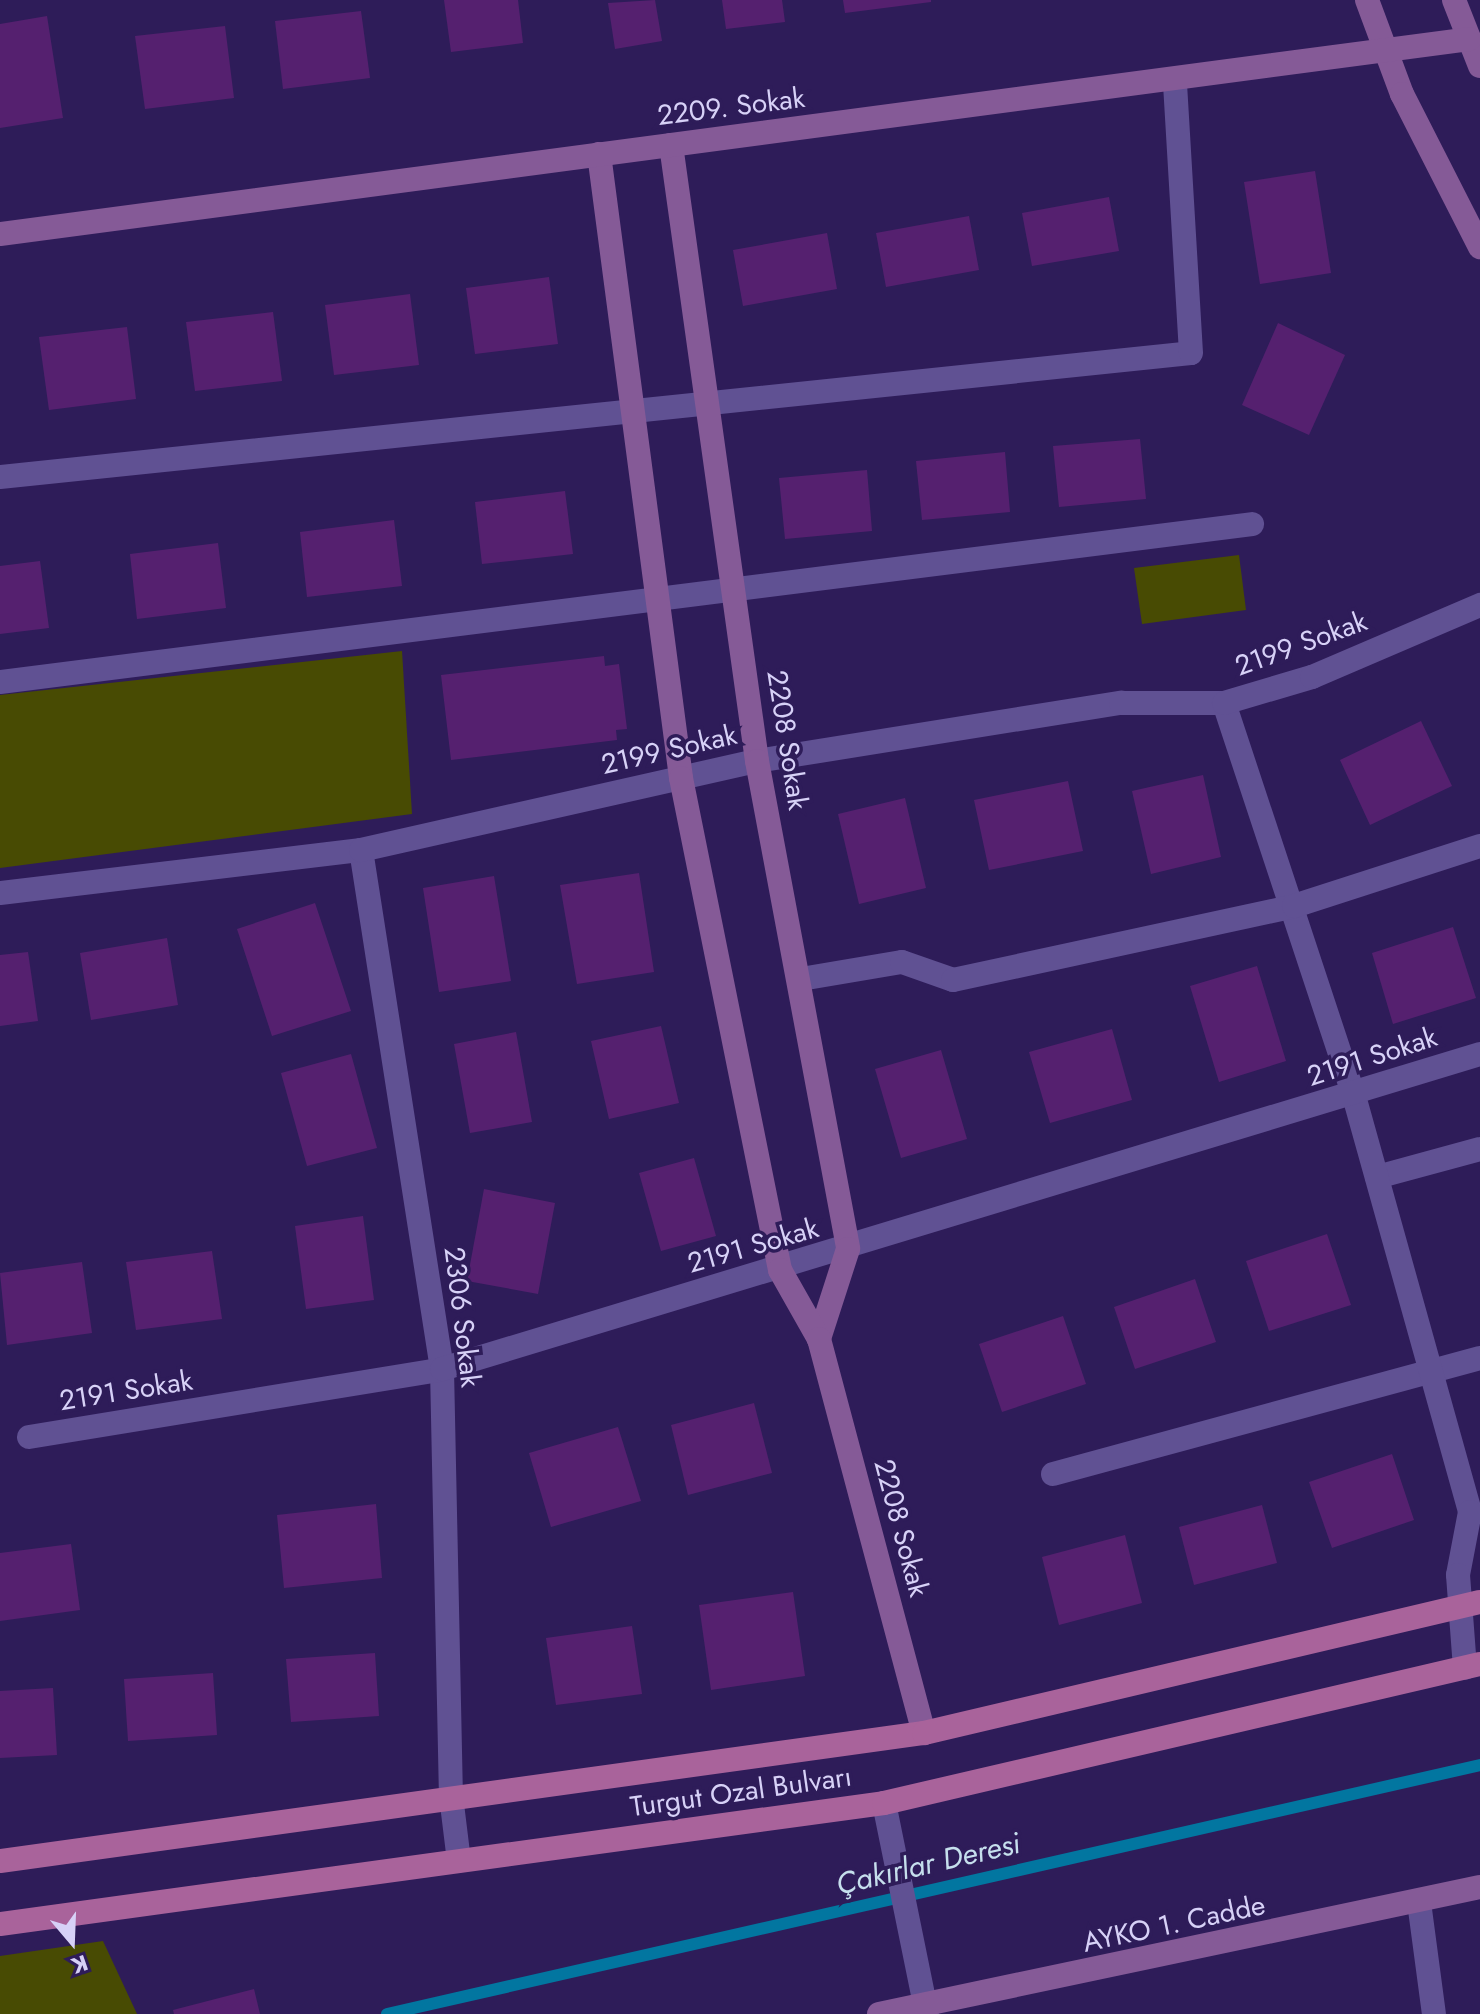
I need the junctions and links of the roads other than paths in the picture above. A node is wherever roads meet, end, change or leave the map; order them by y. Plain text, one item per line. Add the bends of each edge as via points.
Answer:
1 (1367, 0) edge
2 (1454, 0) edge
3 (1469, 39) junction
4 (1387, 52) junction
5 (1480, 66) edge
6 (1175, 81) junction
7 (671, 145) junction
8 (599, 154) junction
9 (0, 234) edge
10 (1480, 247) edge
11 (708, 408) junction
12 (634, 415) junction
13 (0, 477) edge
14 (1252, 524) dead end
15 (734, 593) junction
16 (657, 602) junction
17 (1480, 605) edge
18 (0, 682) edge
19 (1224, 703) junction
20 (757, 761) junction
21 (681, 778) junction
22 (1480, 846) edge
23 (361, 850) junction
24 (0, 893) edge
25 (1294, 906) junction
26 (801, 979) junction
27 (1480, 1054) edge
28 (1354, 1096) junction
29 (1480, 1149) edge
30 (1377, 1177) junction
31 (848, 1249) junction
32 (780, 1270) junction
33 (819, 1339) junction
34 (1480, 1358) edge
35 (442, 1369) junction
36 (1429, 1371) junction
37 (29, 1437) dead end
38 (1053, 1474) dead end
39 (1475, 1518) edge
40 (1469, 1606) edge
41 (1472, 1666) edge
42 (924, 1733) junction
43 (451, 1796) junction
44 (884, 1803) junction
45 (0, 1861) edge
46 (459, 1861) junction
47 (1480, 1887) edge
48 (1419, 1902) junction
49 (0, 1924) edge
50 (926, 2010) edge
51 (879, 2014) edge
52 (1434, 2014) edge

1 - 4 street
2 - 3 street
3 - 4 street, 2209. Sokak
3 - 5 street
4 - 6 street, 2209. Sokak
4 - 10 street
6 - 7 street, 2209. Sokak
6 - 11 street via 1191,353
7 - 8 street, 2209. Sokak
7 - 11 street, 2208 Sokak
8 - 9 street, 2209. Sokak
8 - 12 street, 2208 Sokak
11 - 12 street
11 - 15 street, 2208 Sokak
12 - 13 street
12 - 16 street, 2208 Sokak
14 - 15 street
15 - 16 street
15 - 20 street, 2208 Sokak
16 - 18 street
16 - 21 street, 2208 Sokak
17 - 19 street, 2199 Sokak via 1312,677
19 - 20 street, 2199 Sokak via 1121,703
19 - 25 street
20 - 21 street, 2199 Sokak
20 - 26 street, 2208 Sokak
21 - 23 street, 2199 Sokak
21 - 32 street, 2208 Sokak
22 - 25 street
23 - 24 street, 2199 Sokak
23 - 35 street, 2306 Sokak
25 - 26 street via 953,980 902,962
25 - 28 street
26 - 31 street, 2208 Sokak
27 - 28 street, 2191 Sokak
28 - 30 street
28 - 31 street, 2191 Sokak
29 - 30 street
30 - 36 street
31 - 32 street, 2191 Sokak
31 - 33 street, 2208 Sokak
32 - 33 street, 2208 Sokak
32 - 35 street, 2191 Sokak
33 - 42 street, 2208 Sokak
34 - 36 street
35 - 37 street, 2191 Sokak
35 - 43 street, 2306 Sokak
36 - 38 street
36 - 39 street
39 - 40 street
40 - 41 street
40 - 42 main road, Turgut Ozal Bulvarı
41 - 44 main road, Turgut Ozal Bulvarı
42 - 43 main road, Turgut Ozal Bulvarı
43 - 45 main road, Turgut Ozal Bulvarı
43 - 46 street, 2306 Sokak
44 - 46 main road, Turgut Ozal Bulvarı
44 - 50 street
46 - 49 main road, Turgut Ozal Bulvarı
47 - 48 street, AYKO 1. Cadde
48 - 50 street, AYKO 1. Cadde
48 - 52 street
50 - 51 street, AYKO 1. Cadde

